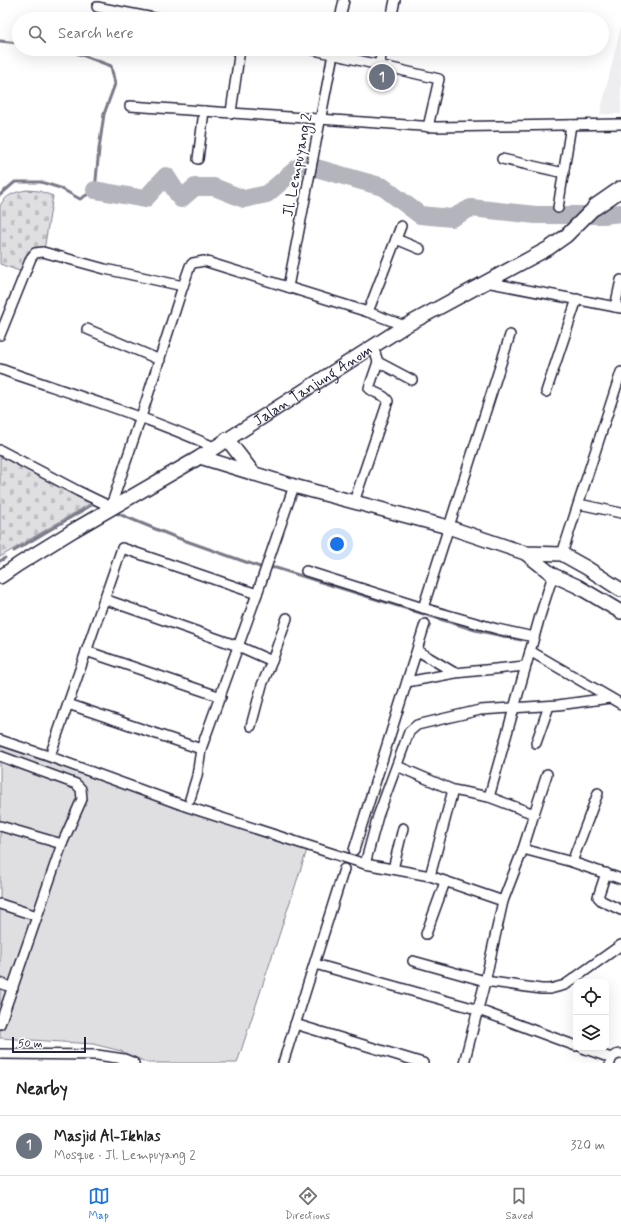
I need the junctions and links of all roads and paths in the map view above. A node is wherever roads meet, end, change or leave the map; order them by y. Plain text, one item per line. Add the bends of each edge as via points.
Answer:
1 (344, 0) edge
2 (395, 0) edge
3 (97, 6) dead end
4 (126, 12) edge
5 (341, 12) edge
6 (392, 12) edge
7 (239, 56) edge
8 (333, 56) edge
9 (351, 56) edge
10 (381, 56) edge
11 (379, 64) junction
12 (130, 106) dead end
13 (204, 111) junction
14 (231, 112) junction
15 (320, 120) junction
16 (621, 124) edge
17 (571, 125) junction
18 (428, 127) junction
19 (198, 159) dead end
20 (502, 159) dead end
21 (564, 173) junction
22 (621, 189) edge
23 (595, 207) joint
24 (558, 208) dead end
25 (401, 226) dead end
26 (396, 239) junction
27 (420, 249) dead end
28 (621, 280) edge
29 (486, 282) junction
30 (183, 286) junction
31 (288, 287) junction
32 (577, 299) junction
33 (618, 308) edge
34 (368, 312) junction
35 (405, 326) junction
36 (87, 329) dead end
37 (0, 335) edge
38 (510, 335) dead end
39 (373, 346) junction
40 (160, 360) junction
41 (378, 362) junction
42 (0, 369) edge
43 (620, 376) edge
44 (412, 380) dead end
45 (546, 392) dead end
46 (141, 417) junction
47 (227, 439) junction
48 (214, 447) junction
49 (0, 450) edge
50 (200, 457) junction
51 (254, 474) junction
52 (294, 486) junction
53 (354, 502) junction
54 (579, 504) junction
55 (111, 508) junction
56 (621, 513) edge
57 (448, 527) junction
58 (525, 553) junction
59 (562, 554) junction
60 (306, 571) dead end
61 (553, 575) junction
62 (0, 577) edge
63 (621, 590) edge
64 (258, 594) junction
65 (104, 600) junction
66 (423, 608) junction
67 (621, 612) edge
68 (287, 618) dead end
69 (425, 624) dead end
70 (534, 637) junction
71 (238, 646) junction
72 (86, 651) junction
73 (418, 651) junction
74 (530, 651) junction
75 (272, 661) junction
76 (526, 666) junction
77 (455, 673) junction
78 (407, 682) junction
79 (221, 697) junction
80 (610, 698) junction
81 (68, 704) junction
82 (621, 704) edge
83 (549, 706) junction
84 (514, 708) junction
85 (251, 726) dead end
86 (0, 740) edge
87 (536, 743) dead end
88 (201, 749) junction
89 (52, 750) dead end
90 (0, 756) edge
91 (397, 766) junction
92 (547, 774) dead end
93 (453, 790) junction
94 (598, 793) dead end
95 (489, 797) junction
96 (190, 799) dead end
97 (534, 814) junction
98 (0, 826) edge
99 (403, 828) dead end
100 (62, 844) junction
101 (523, 849) junction
102 (354, 850) dead end
103 (572, 862) junction
104 (365, 864) junction
105 (344, 869) dead end
106 (393, 869) junction
107 (606, 873) junction
108 (430, 876) junction
109 (621, 879) edge
110 (445, 882) junction
111 (503, 901) junction
112 (0, 904) edge
113 (621, 910) edge
114 (37, 916) junction
115 (426, 934) dead end
116 (621, 945) edge
117 (413, 961) dead end
118 (315, 964) junction
119 (486, 981) junction
120 (0, 983) edge
121 (13, 988) junction
122 (478, 1010) junction
123 (0, 1024) edge
124 (295, 1024) junction
125 (573, 1045) edge
126 (589, 1051) edge
127 (0, 1054) edge
128 (621, 1054) edge
129 (95, 1059) edge
130 (611, 1061) edge
131 (134, 1063) edge
132 (283, 1063) edge
133 (423, 1063) edge
134 (464, 1063) edge

1 - 5 street
2 - 6 street
3 - 4 street
7 - 14 street
8 - 15 street, Jl. Lempuyang 2
9 - 11 street
10 - 11 street
11 - 18 street via 439,78
12 - 13 street
13 - 14 street
13 - 19 street
14 - 15 street
15 - 18 street
15 - 31 street, Jl. Lempuyang 2
16 - 17 street
17 - 18 street
17 - 21 street
20 - 21 street
21 - 24 street
22 - 23 main road, Jalan Tanjung Anom
23 - 29 main road, Jalan Tanjung Anom via 566,236 549,248
25 - 26 street
26 - 27 street
26 - 34 street
28 - 33 street
29 - 32 street
29 - 35 main road, Jalan Tanjung Anom
30 - 31 street via 190,266 204,261
30 - 37 street via 43,252 35,253 30,258
30 - 40 street
31 - 34 street
32 - 33 street
32 - 45 street
34 - 35 street
35 - 39 main road, Jalan Tanjung Anom
36 - 40 street
38 - 57 street
39 - 41 street
39 - 47 main road, Jalan Tanjung Anom
40 - 46 street
41 - 44 street
41 - 53 street via 369,388 385,396 388,401
42 - 46 street
43 - 54 street
46 - 48 street
46 - 55 street
47 - 48 main road, Jalan Tanjung Anom
47 - 51 main road
48 - 50 main road, Jalan Tanjung Anom
49 - 55 street
50 - 51 main road
50 - 55 main road, Jalan Tanjung Anom
51 - 52 main road
52 - 53 main road
52 - 64 street
53 - 57 main road
54 - 56 street
54 - 59 street
55 - 62 main road, Jalan Tanjung Anom
57 - 58 main road
57 - 66 street
58 - 59 main road
58 - 61 main road
59 - 61 main road
59 - 63 main road
60 - 66 street
61 - 67 main road
61 - 70 street
64 - 65 street via 122,548
64 - 71 street
65 - 71 street
65 - 72 street
66 - 70 street
68 - 75 street
69 - 73 street
70 - 74 street
71 - 75 street
71 - 79 street
72 - 79 street
72 - 81 street
73 - 77 street
73 - 78 street
74 - 76 street
74 - 80 street
75 - 85 street via 262,685
76 - 77 street
76 - 84 street
77 - 78 street
78 - 102 street
79 - 88 street
80 - 82 street
80 - 83 street
81 - 88 street
81 - 89 street
83 - 84 street
83 - 87 street
84 - 91 street via 480,710 416,725 410,732
84 - 95 street
86 - 104 street via 188,806
88 - 96 street
90 - 100 street via 76,784 81,789 82,799
91 - 93 street
91 - 104 street via 378,816
92 - 97 street
93 - 95 street
93 - 108 street
94 - 103 street
95 - 97 street
97 - 101 street
98 - 100 street
99 - 106 street
100 - 114 street
101 - 103 street
101 - 111 street
103 - 107 street
104 - 106 street
105 - 118 street
106 - 108 street
107 - 109 street
107 - 113 street via 598,897
108 - 110 street
110 - 111 street
110 - 115 street
111 - 119 street
112 - 114 street
114 - 121 street
116 - 119 street via 565,985 558,987 541,989
117 - 119 street
118 - 122 street
118 - 124 street
119 - 122 street
120 - 121 street
121 - 123 street
122 - 125 street
122 - 134 street
124 - 132 street
124 - 133 street
126 - 130 street
127 - 129 street
128 - 130 street via 617,1054
129 - 131 street via 124,1059

